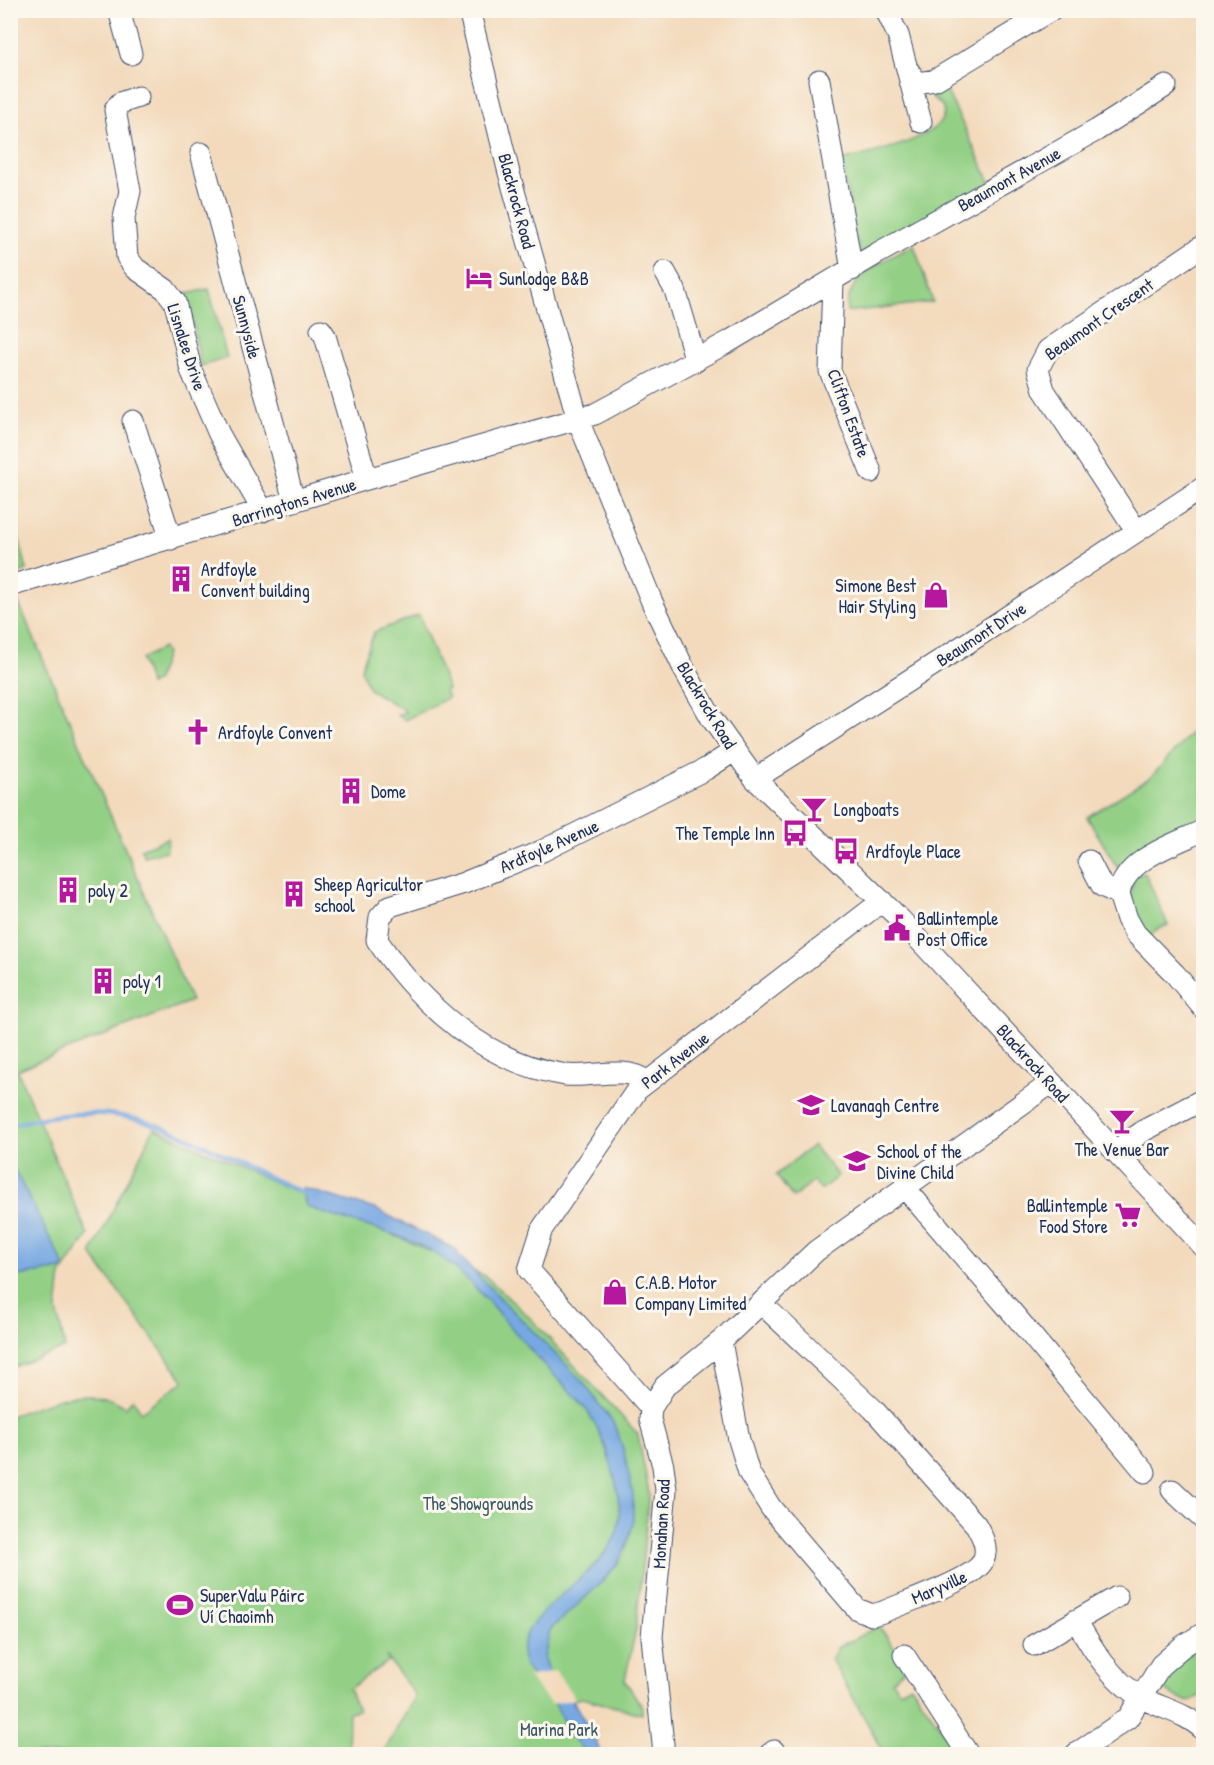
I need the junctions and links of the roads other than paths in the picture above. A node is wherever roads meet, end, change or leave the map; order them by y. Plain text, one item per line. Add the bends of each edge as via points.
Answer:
1 (119, 10) edge
2 (469, 10) edge
3 (886, 10) edge
4 (1051, 10) edge
5 (131, 54) dead end
6 (909, 71) junction
7 (819, 80) dead end
8 (1166, 86) dead end
9 (138, 97) dead end
10 (921, 122) dead end
11 (201, 153) dead end
12 (1203, 244) edge
13 (852, 270) junction
14 (665, 272) dead end
15 (833, 281) junction
16 (321, 330) dead end
17 (696, 361) junction
18 (578, 420) junction
19 (133, 421) dead end
20 (871, 472) dead end
21 (367, 479) junction
22 (1203, 487) edge
23 (294, 501) junction
24 (263, 511) junction
25 (1136, 530) junction
26 (171, 539) junction
27 (10, 586) edge
28 (734, 752) junction
29 (755, 779) junction
30 (1203, 830) edge
31 (1089, 861) dead end
32 (1119, 894) junction
33 (882, 901) junction
34 (1203, 1009) edge
35 (646, 1082) junction
36 (1050, 1083) junction
37 (1203, 1099) edge
38 (1115, 1151) junction
39 (904, 1187) junction
40 (1200, 1236) edge
41 (762, 1304) junction
42 (721, 1341) junction
43 (651, 1408) junction
44 (1145, 1472) dead end
45 (1172, 1490) dead end
46 (1201, 1512) edge
47 (1117, 1597) dead end
48 (1076, 1620) junction
49 (1203, 1633) edge
50 (1034, 1645) dead end
51 (906, 1670) dead end
52 (1141, 1697) junction
53 (1203, 1730) edge
54 (664, 1755) edge
55 (968, 1755) edge
56 (1076, 1755) edge

1 - 5 street
2 - 18 street, Blackrock Road via 509,173
3 - 6 street
4 - 6 street via 935,80 917,83
6 - 10 street
7 - 13 street
8 - 13 street, Beaumont Avenue via 1097,130
9 - 24 street, Lisnalee Drive via 120,103 115,110 130,190 124,218 127,257 175,302 191,370 219,434
11 - 23 street, Sunnyside
12 - 25 street, Beaumont Crescent via 1048,350 1039,362 1044,390
13 - 15 street, Beaumont Avenue
14 - 17 street via 675,290
15 - 17 street, Beaumont Avenue
15 - 20 street, Clifton Estate via 830,370
16 - 21 street
17 - 18 street, Beaumont Avenue
18 - 21 street, Barringtons Avenue
18 - 28 street, Blackrock Road via 663,627
19 - 26 street
21 - 23 street, Barringtons Avenue
22 - 25 street, Beaumont Drive
23 - 24 street, Barringtons Avenue
24 - 26 street, Barringtons Avenue
25 - 29 street, Beaumont Drive
26 - 27 street, Barringtons Avenue
28 - 29 street, Blackrock Road
28 - 35 street, Ardfoyle Avenue via 542,851 464,883 390,906 380,917 377,940 410,985 451,1023 529,1066 566,1075 629,1073
29 - 33 street, Blackrock Road
30 - 32 street via 1134,865 1122,880
31 - 32 street via 1102,886
32 - 34 street via 1135,933
33 - 35 street, Park Avenue
33 - 36 street, Blackrock Road
35 - 43 street, Park Avenue via 542,1229 529,1270
36 - 38 street, Blackrock Road
36 - 39 street
37 - 38 street
38 - 40 street, Blackrock Road
39 - 41 street via 816,1251
39 - 44 street
41 - 42 street
41 - 42 street, Maryville via 873,1409 976,1525 986,1545 979,1567 883,1612 872,1615 857,1609 771,1508 749,1473 737,1431
42 - 43 street via 665,1386
43 - 54 street, Monahan Road via 666,1490 652,1632
45 - 46 street
47 - 48 street
48 - 50 street
48 - 52 street via 1101,1662
49 - 52 street via 1161,1665
51 - 55 street
52 - 53 street via 1190,1718
52 - 56 street via 1122,1724

